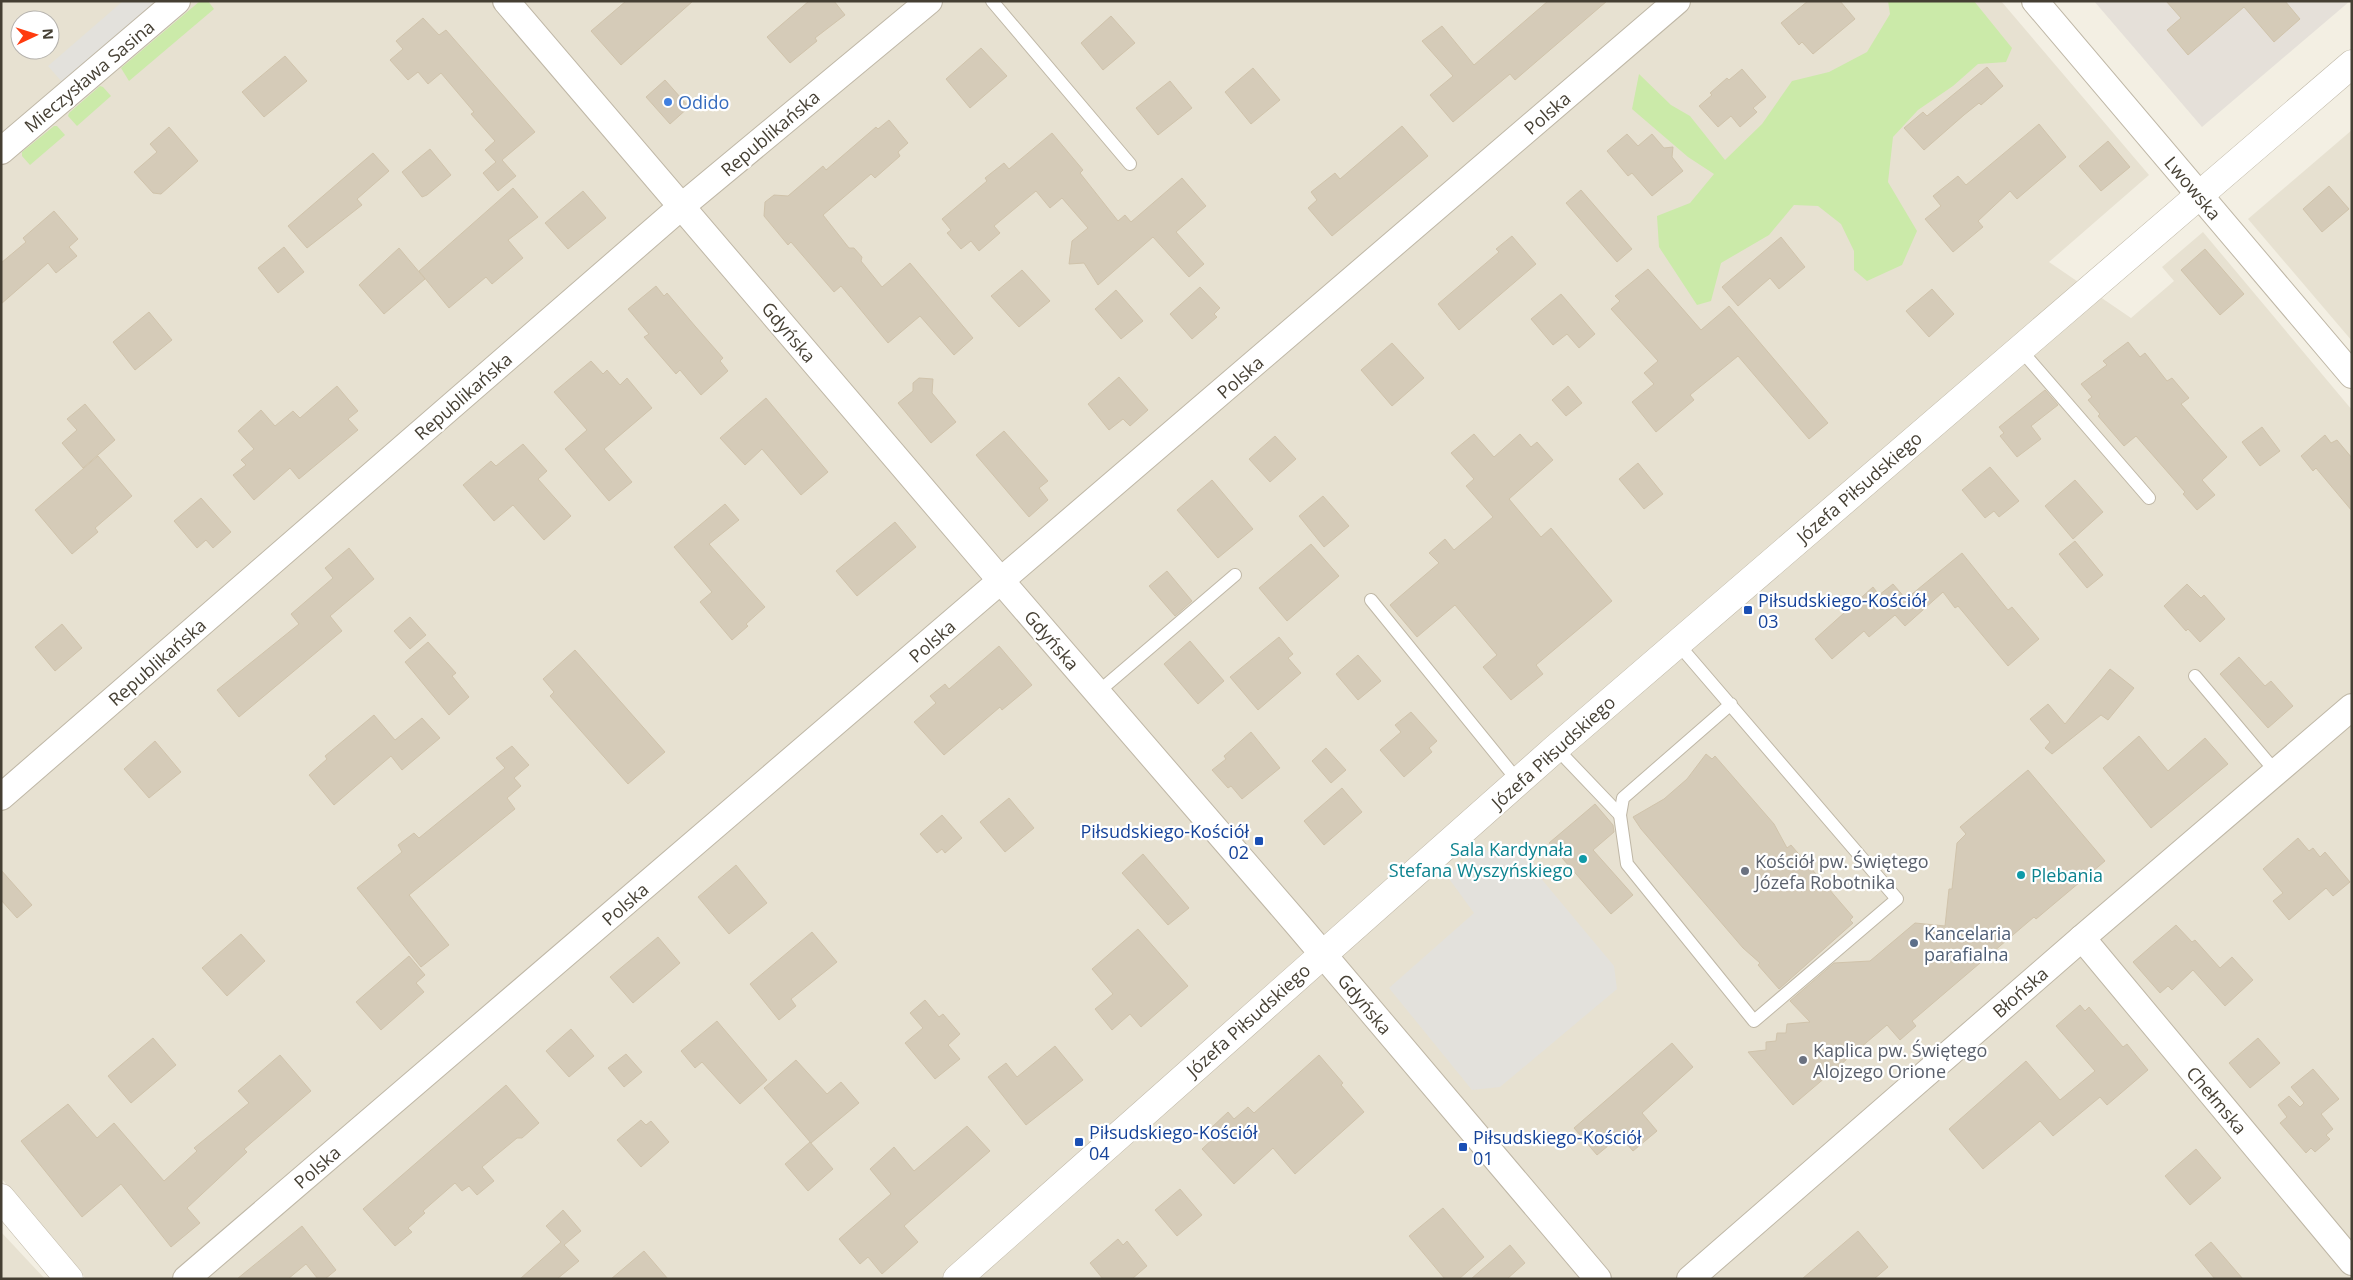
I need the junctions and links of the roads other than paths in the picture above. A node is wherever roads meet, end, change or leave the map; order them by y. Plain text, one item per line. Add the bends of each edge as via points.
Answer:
1 (177, 1) edge
2 (506, 1) edge
3 (929, 1) edge
4 (992, 1) edge
5 (1677, 1) edge
6 (2035, 1) edge
7 (2352, 64) edge
8 (1, 151) edge
9 (1130, 164) dead end
10 (2199, 196) junction
11 (682, 206) junction
12 (2020, 349) junction
13 (2352, 375) edge
14 (2149, 498) dead end
15 (1235, 574) dead end
16 (1002, 582) junction
17 (1371, 600) dead end
18 (1678, 644) junction
19 (2195, 676) dead end
20 (1098, 692) junction
21 (1731, 704) junction
22 (2347, 721) edge
23 (1556, 748) junction
24 (2276, 772) junction
25 (1518, 781) junction
26 (1, 797) edge
27 (1620, 815) junction
28 (2082, 938) junction
29 (1322, 953) junction
30 (1, 1198) edge
31 (2352, 1262) edge
32 (69, 1279) edge
33 (186, 1279) edge
34 (957, 1279) edge
35 (1598, 1279) edge
36 (1690, 1279) edge

1 - 8 street, Mieczysława Sasina
2 - 11 street, Gdyńska
3 - 11 street, Republikańska
4 - 9 lane
5 - 16 street, Polska
6 - 10 street, Lwowska
7 - 10 street, Józefa Piłsudskiego
10 - 12 street, Józefa Piłsudskiego
10 - 13 street, Lwowska
11 - 16 street, Gdyńska
11 - 26 street, Republikańska
12 - 14 lane
12 - 18 street, Józefa Piłsudskiego
15 - 20 lane
16 - 20 street, Gdyńska
16 - 33 street, Polska
17 - 25 lane
18 - 21 lane
18 - 23 street, Józefa Piłsudskiego
19 - 24 lane
20 - 29 street, Gdyńska
21 - 27 lane via 1623,798
21 - 27 lane via 1897,899 1754,1020 1626,864
22 - 24 street, Błońska
23 - 25 street, Józefa Piłsudskiego
23 - 27 lane
24 - 28 street, Błońska
25 - 29 street, Józefa Piłsudskiego via 1481,817
28 - 31 street, Chełmska
28 - 36 street, Błońska
29 - 34 street, Józefa Piłsudskiego
29 - 35 street, Gdyńska
30 - 32 street

